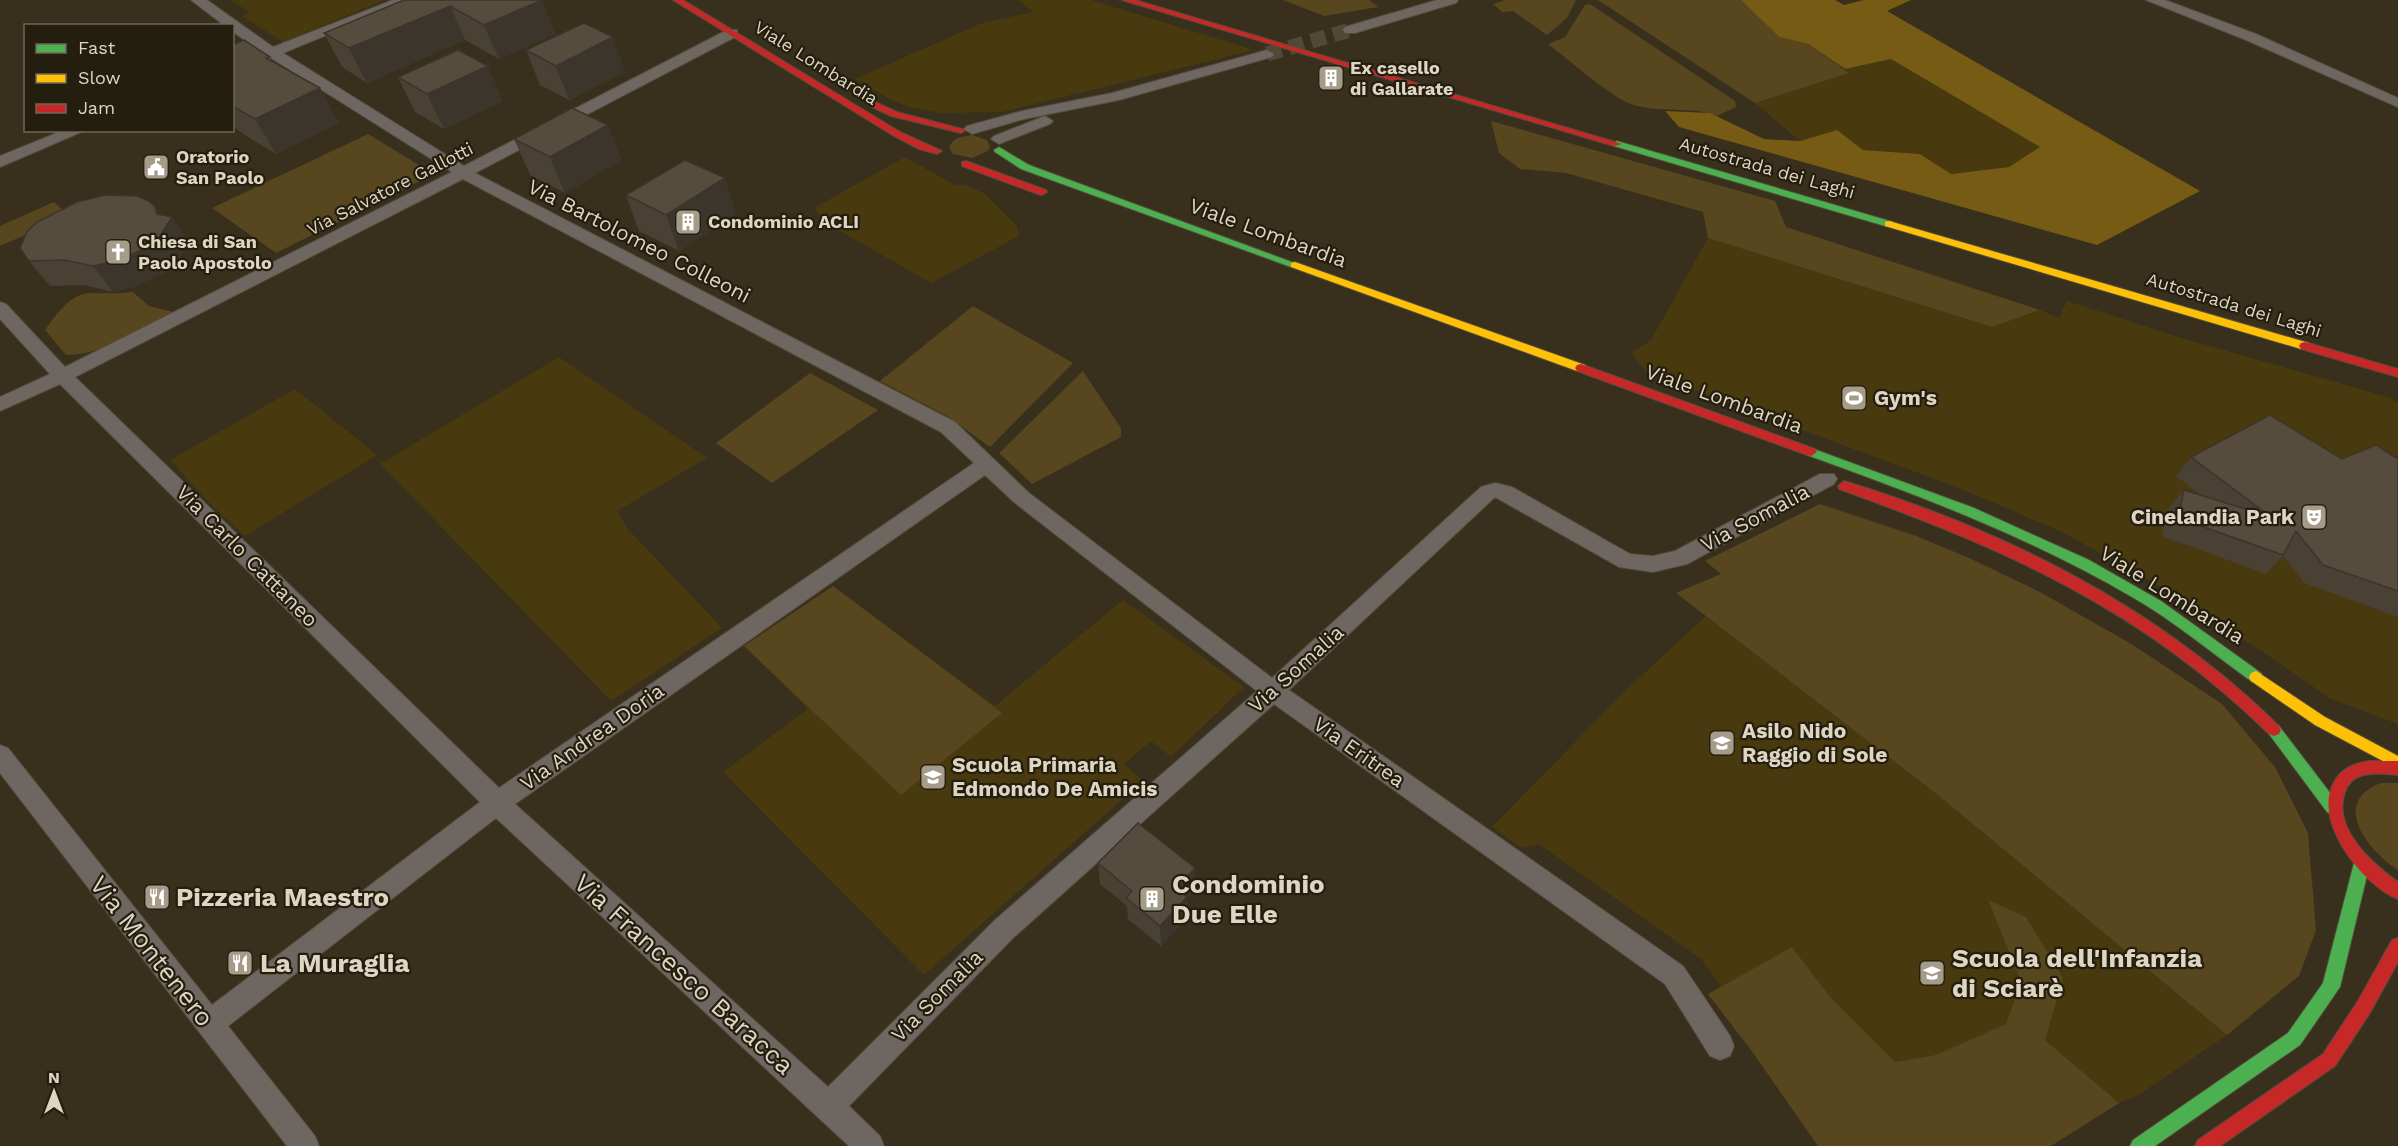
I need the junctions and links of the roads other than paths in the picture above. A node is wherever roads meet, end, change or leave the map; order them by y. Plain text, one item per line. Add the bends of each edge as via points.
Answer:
1 (198, 0) edge
2 (405, 0) edge
3 (677, 0) edge
4 (700, 0) edge
5 (1126, 0) edge
6 (1404, 0) edge
7 (1451, 0) edge
8 (2153, 0) edge
9 (1416, 10) junction
10 (232, 24) edge
11 (234, 25) edge
12 (1350, 30) tunnel mouth
13 (732, 33) junction
14 (272, 52) junction
15 (1267, 54) tunnel mouth
16 (234, 67) edge
17 (1114, 97) junction
18 (2398, 103) edge
19 (966, 129) junction
20 (74, 132) edge
21 (999, 144) junction
22 (938, 151) junction
23 (0, 162) edge
24 (966, 164) junction
25 (463, 173) junction
26 (1053, 196) dead end
27 (0, 308) edge
28 (2398, 373) edge
29 (64, 376) junction
30 (0, 405) edge
31 (986, 465) junction
32 (1807, 472) dead end
33 (1827, 479) junction
34 (1273, 691) junction
35 (0, 755) edge
36 (2398, 763) edge
37 (2398, 768) edge
38 (498, 802) junction
39 (2332, 807) junction
40 (2362, 863) junction
41 (2398, 892) edge
42 (2398, 946) edge
43 (208, 1024) junction
44 (1720, 1046) dead end
45 (829, 1106) junction
46 (305, 1146) edge
47 (870, 1146) edge
48 (2139, 1146) edge
49 (2204, 1146) edge

1 - 10 street, Via Bartolomeo Colleoni
2 - 14 street
3 - 13 main road, Viale Lombardia
4 - 19 main road, Viale Lombardia via 894,114
5 - 28 main road, Autostrada dei Laghi
6 - 9 street
7 - 9 street
8 - 18 street via 2251,37
9 - 12 street
11 - 14 street, Via Bartolomeo Colleoni
13 - 22 main road, Viale Lombardia via 897,134
13 - 25 street, Via Salvatore Gallotti
14 - 16 street
14 - 25 street, Via Bartolomeo Colleoni
15 - 17 street
17 - 19 street
17 - 21 street
19 - 21 main road, Viale Lombardia via 985,130
19 - 22 main road via 947,134 939,142
20 - 23 street
21 - 24 main road via 986,160
21 - 36 main road, Viale Lombardia via 1025,167 1936,497 2037,539 2124,585 2320,721
22 - 24 main road, Viale Lombardia via 951,162
24 - 26 main road
25 - 29 street, Via Salvatore Gallotti
25 - 31 street, Via Bartolomeo Colleoni via 948,427
27 - 29 street, Via Carlo Cattaneo
29 - 30 street
29 - 38 street, Via Carlo Cattaneo
31 - 34 street, Via Eritrea via 1022,498
31 - 38 street, Via Andrea Doria
32 - 33 main road, Viale Lombardia
33 - 34 street, Via Somalia via 1680,558 1653,564 1626,561 1504,492 1488,492
33 - 39 main road, Viale Lombardia via 2029,560 2158,636 2243,699 2274,729
34 - 44 street, Via Eritrea via 1674,975
34 - 45 street, Via Somalia via 1004,929
35 - 43 street, Via Montenero
37 - 39 main road via 2378,765 2352,771 2336,786
38 - 43 street, Via Andrea Doria
38 - 45 street, Via Francesco Baracca
39 - 40 main road, Viale Lombardia via 2340,834
40 - 41 main road, Viale Lombardia
40 - 48 main road via 2331,987 2294,1039
42 - 49 main road via 2329,1060
43 - 46 street, Via Montenero
45 - 47 street, Via Francesco Baracca

